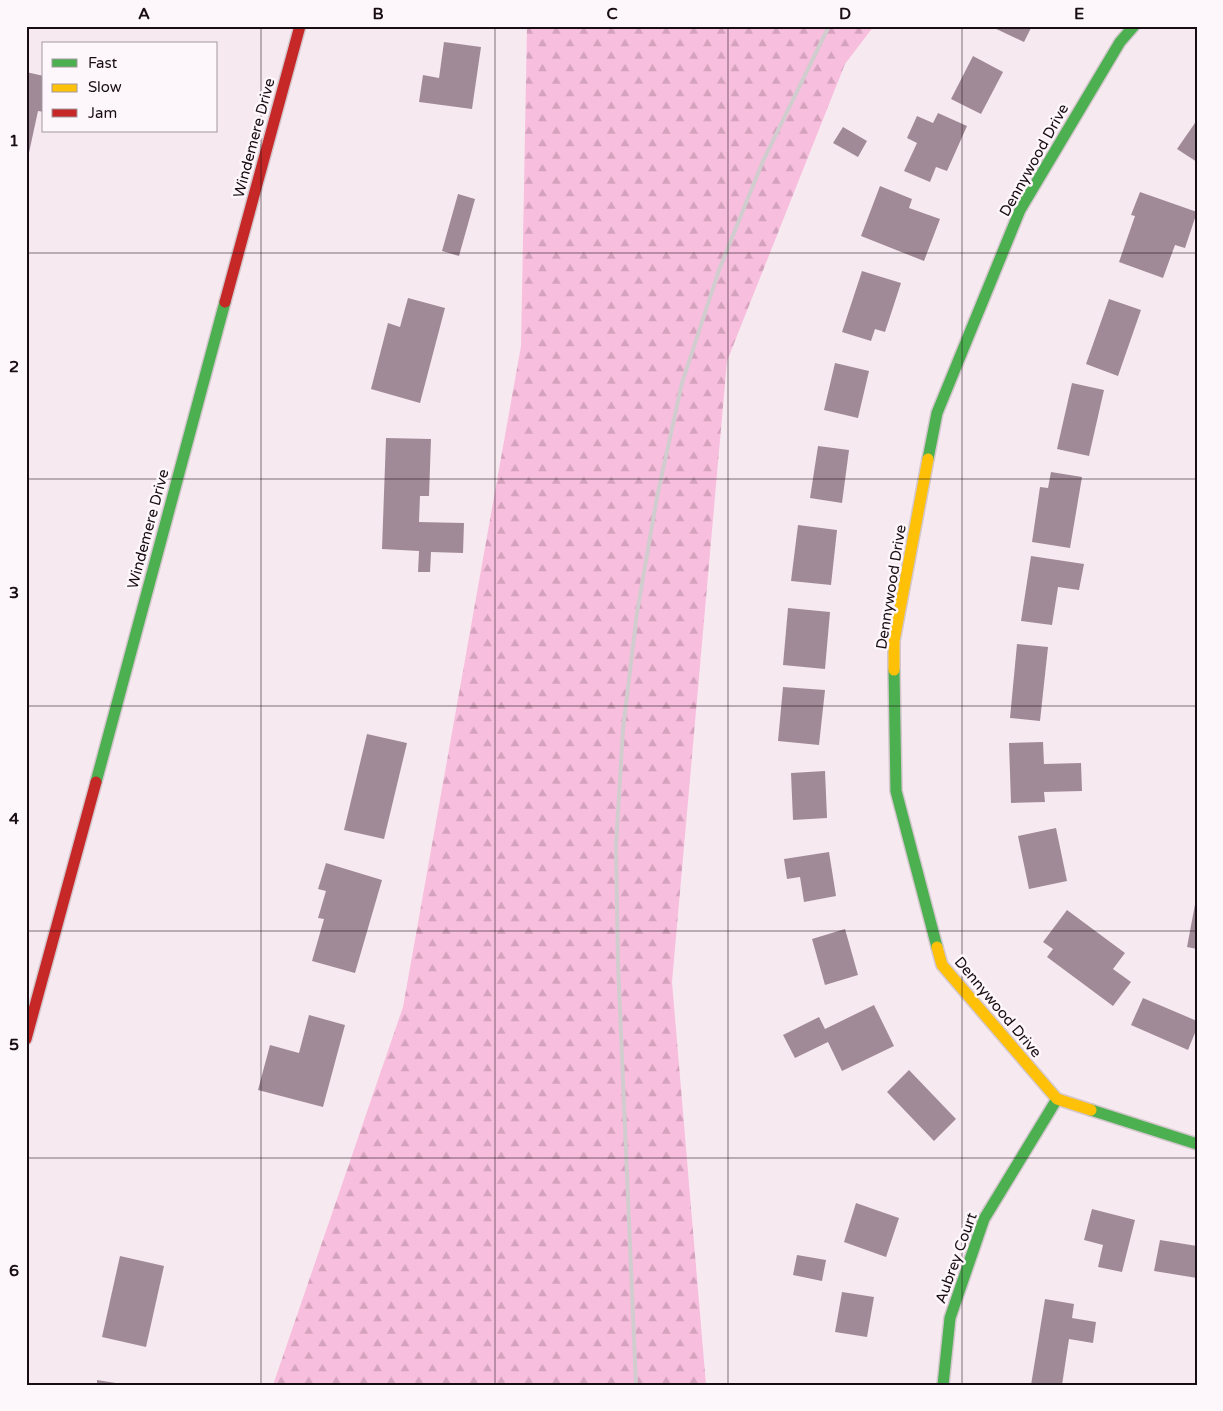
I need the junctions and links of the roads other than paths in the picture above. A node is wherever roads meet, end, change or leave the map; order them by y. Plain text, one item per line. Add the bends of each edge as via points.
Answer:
1 (300, 26) edge
2 (1134, 26) edge
3 (26, 1039) edge
4 (1057, 1099) junction
5 (1197, 1144) edge
6 (943, 1385) edge

1 - 3 street, Windemere Drive
2 - 4 street, Dennywood Drive via 1120,42 1020,210 937,413 894,641 896,791 942,965
4 - 5 street
4 - 6 street, Aubrey Court via 984,1219 950,1318

